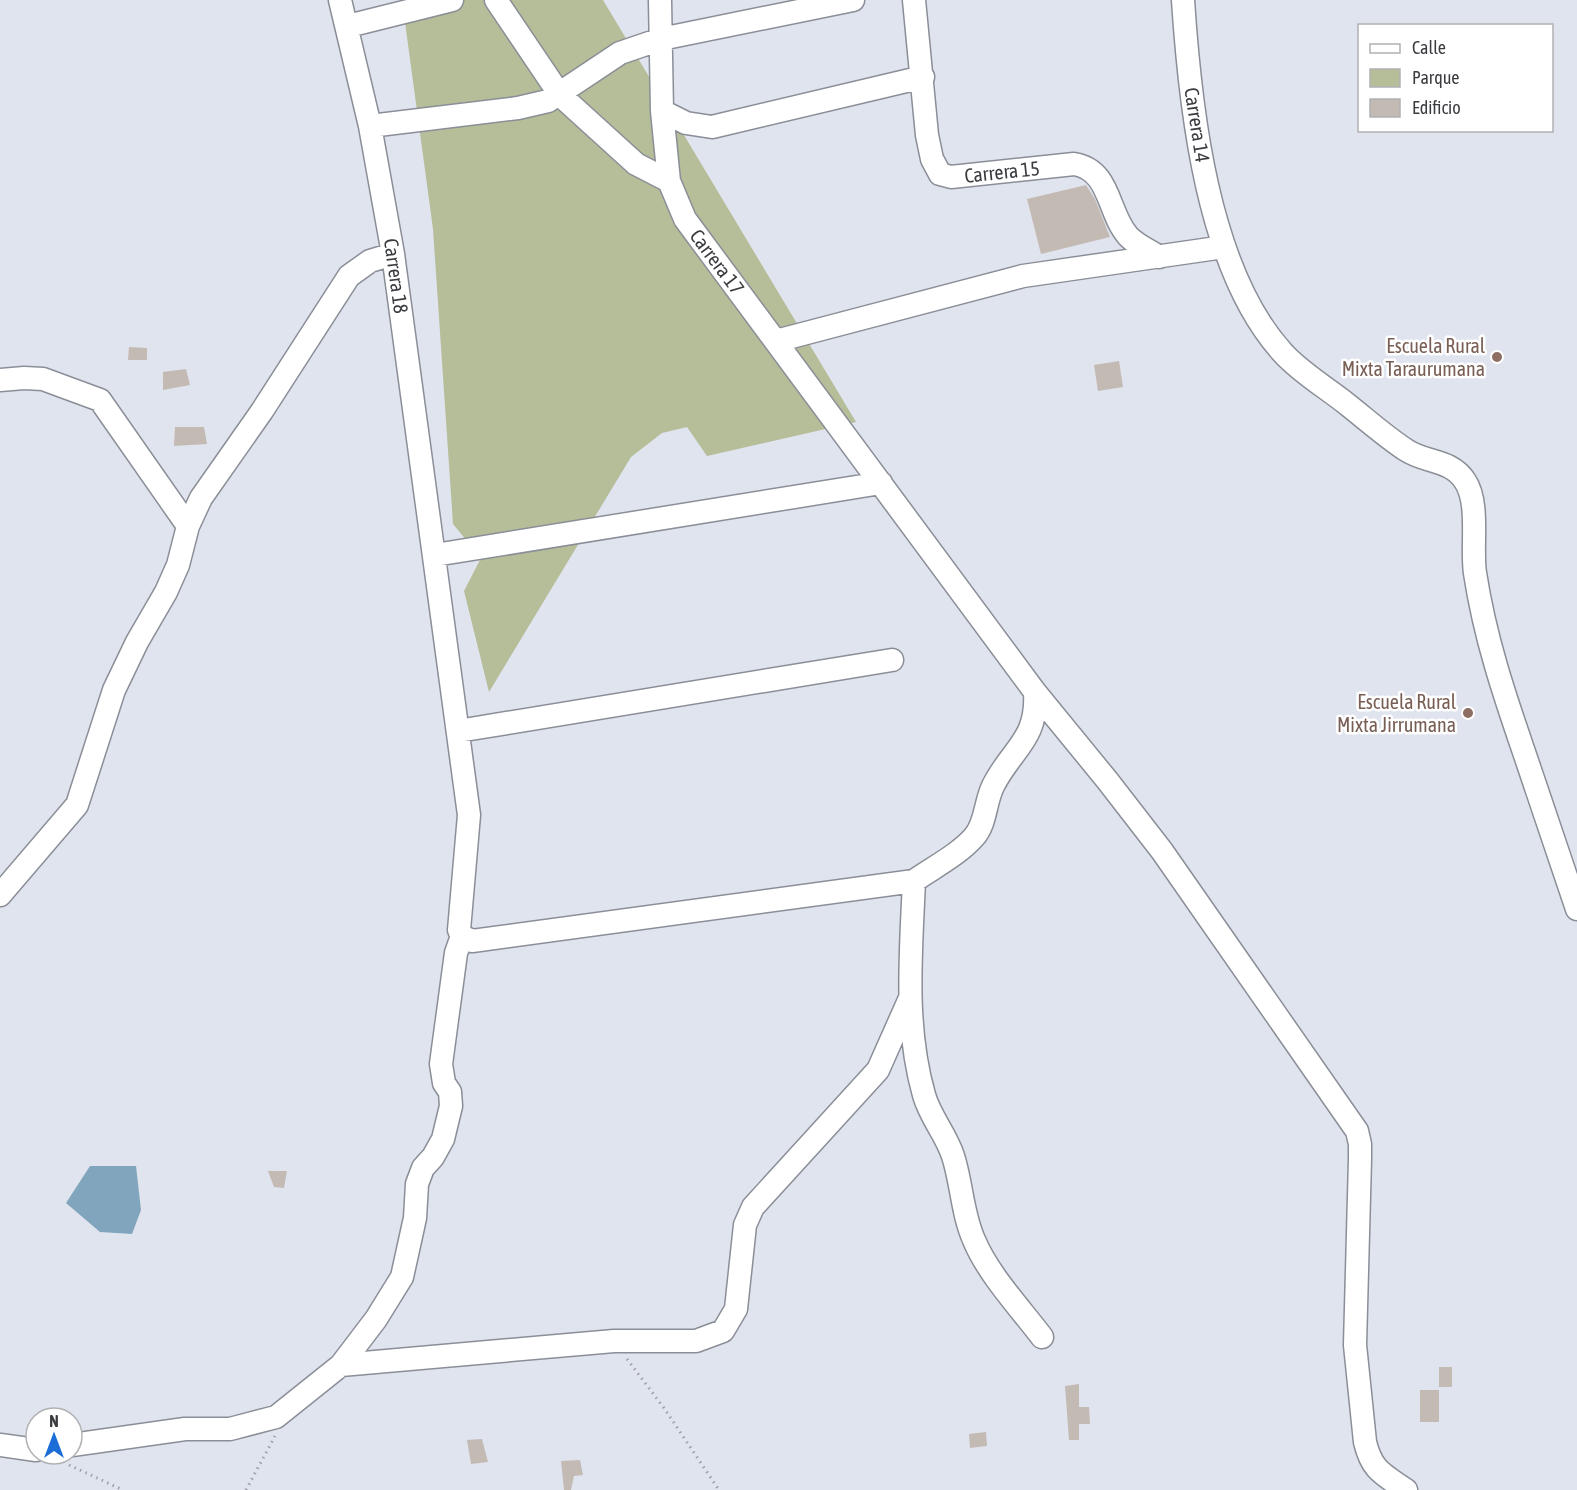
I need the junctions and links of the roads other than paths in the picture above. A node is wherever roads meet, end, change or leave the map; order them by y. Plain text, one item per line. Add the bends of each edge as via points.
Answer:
1 (340, 0) edge
2 (452, 0) edge
3 (496, 0) edge
4 (660, 0) edge
5 (853, 0) edge
6 (914, 0) edge
7 (1183, 0) edge
8 (410, 4) edge
9 (348, 26) junction
10 (661, 39) junction
11 (923, 77) junction
12 (560, 95) junction
13 (662, 111) junction
14 (370, 126) junction
15 (669, 182) junction
16 (1224, 247) junction
17 (393, 254) junction
18 (1159, 256) junction
19 (776, 341) junction
20 (0, 380) edge
21 (881, 483) junction
22 (188, 526) junction
23 (435, 555) junction
24 (892, 660) dead end
25 (1035, 692) junction
26 (458, 731) junction
27 (914, 881) junction
28 (0, 895) edge
29 (1577, 909) edge
30 (462, 936) junction
31 (910, 998) junction
32 (1042, 1337) dead end
33 (341, 1365) junction
34 (0, 1445) edge
35 (24, 1448) edge
36 (84, 1451) edge
37 (1406, 1490) edge

1 - 9 street, Carrera 18
2 - 8 street
3 - 12 street
4 - 10 street, Carrera 17
5 - 10 street
6 - 11 street, Carrera 15
7 - 16 street, Carrera 14 via 1200,158
8 - 9 street
9 - 14 street, Carrera 18
10 - 12 street via 620,53
10 - 13 street, Carrera 17
11 - 13 street via 712,127 686,123
11 - 18 street, Carrera 15 via 927,135 940,174 951,177 1081,165 1099,177 1127,236
12 - 14 street via 518,108
12 - 15 street via 636,164
13 - 15 street, Carrera 17
14 - 17 street, Carrera 18
15 - 19 street, Carrera 17 via 685,219
16 - 18 street
16 - 29 street, Carrera 14 via 1244,294 1283,354 1408,452 1444,463 1466,481 1472,493 1474,564 1482,617 1494,664
17 - 22 street via 370,261 349,276 201,498
17 - 23 street, Carrera 18
18 - 19 street via 1023,276
19 - 21 street, Carrera 17
20 - 22 street via 43,379 100,400
21 - 23 street
21 - 25 street, Carrera 17
22 - 28 street via 170,583 114,690 77,805
23 - 26 street, Carrera 18
24 - 26 street
25 - 27 street via 1036,706 1028,736 993,784 975,836
25 - 37 street, Carrera 17 via 1161,851 1357,1131 1360,1159 1354,1345 1365,1442 1373,1465
26 - 30 street, Carrera 18 via 469,815 459,930
27 - 30 street via 472,941
27 - 31 street
30 - 33 street, Carrera 18 via 456,952 441,1064 451,1106 443,1139 417,1184 415,1218 402,1277
31 - 32 street via 924,1096 953,1154 974,1242
31 - 33 street via 878,1070 753,1207 745,1225 736,1310 723,1330 696,1341 614,1341
33 - 36 street, Carrera 18 via 276,1417 231,1429 185,1429
34 - 35 street

